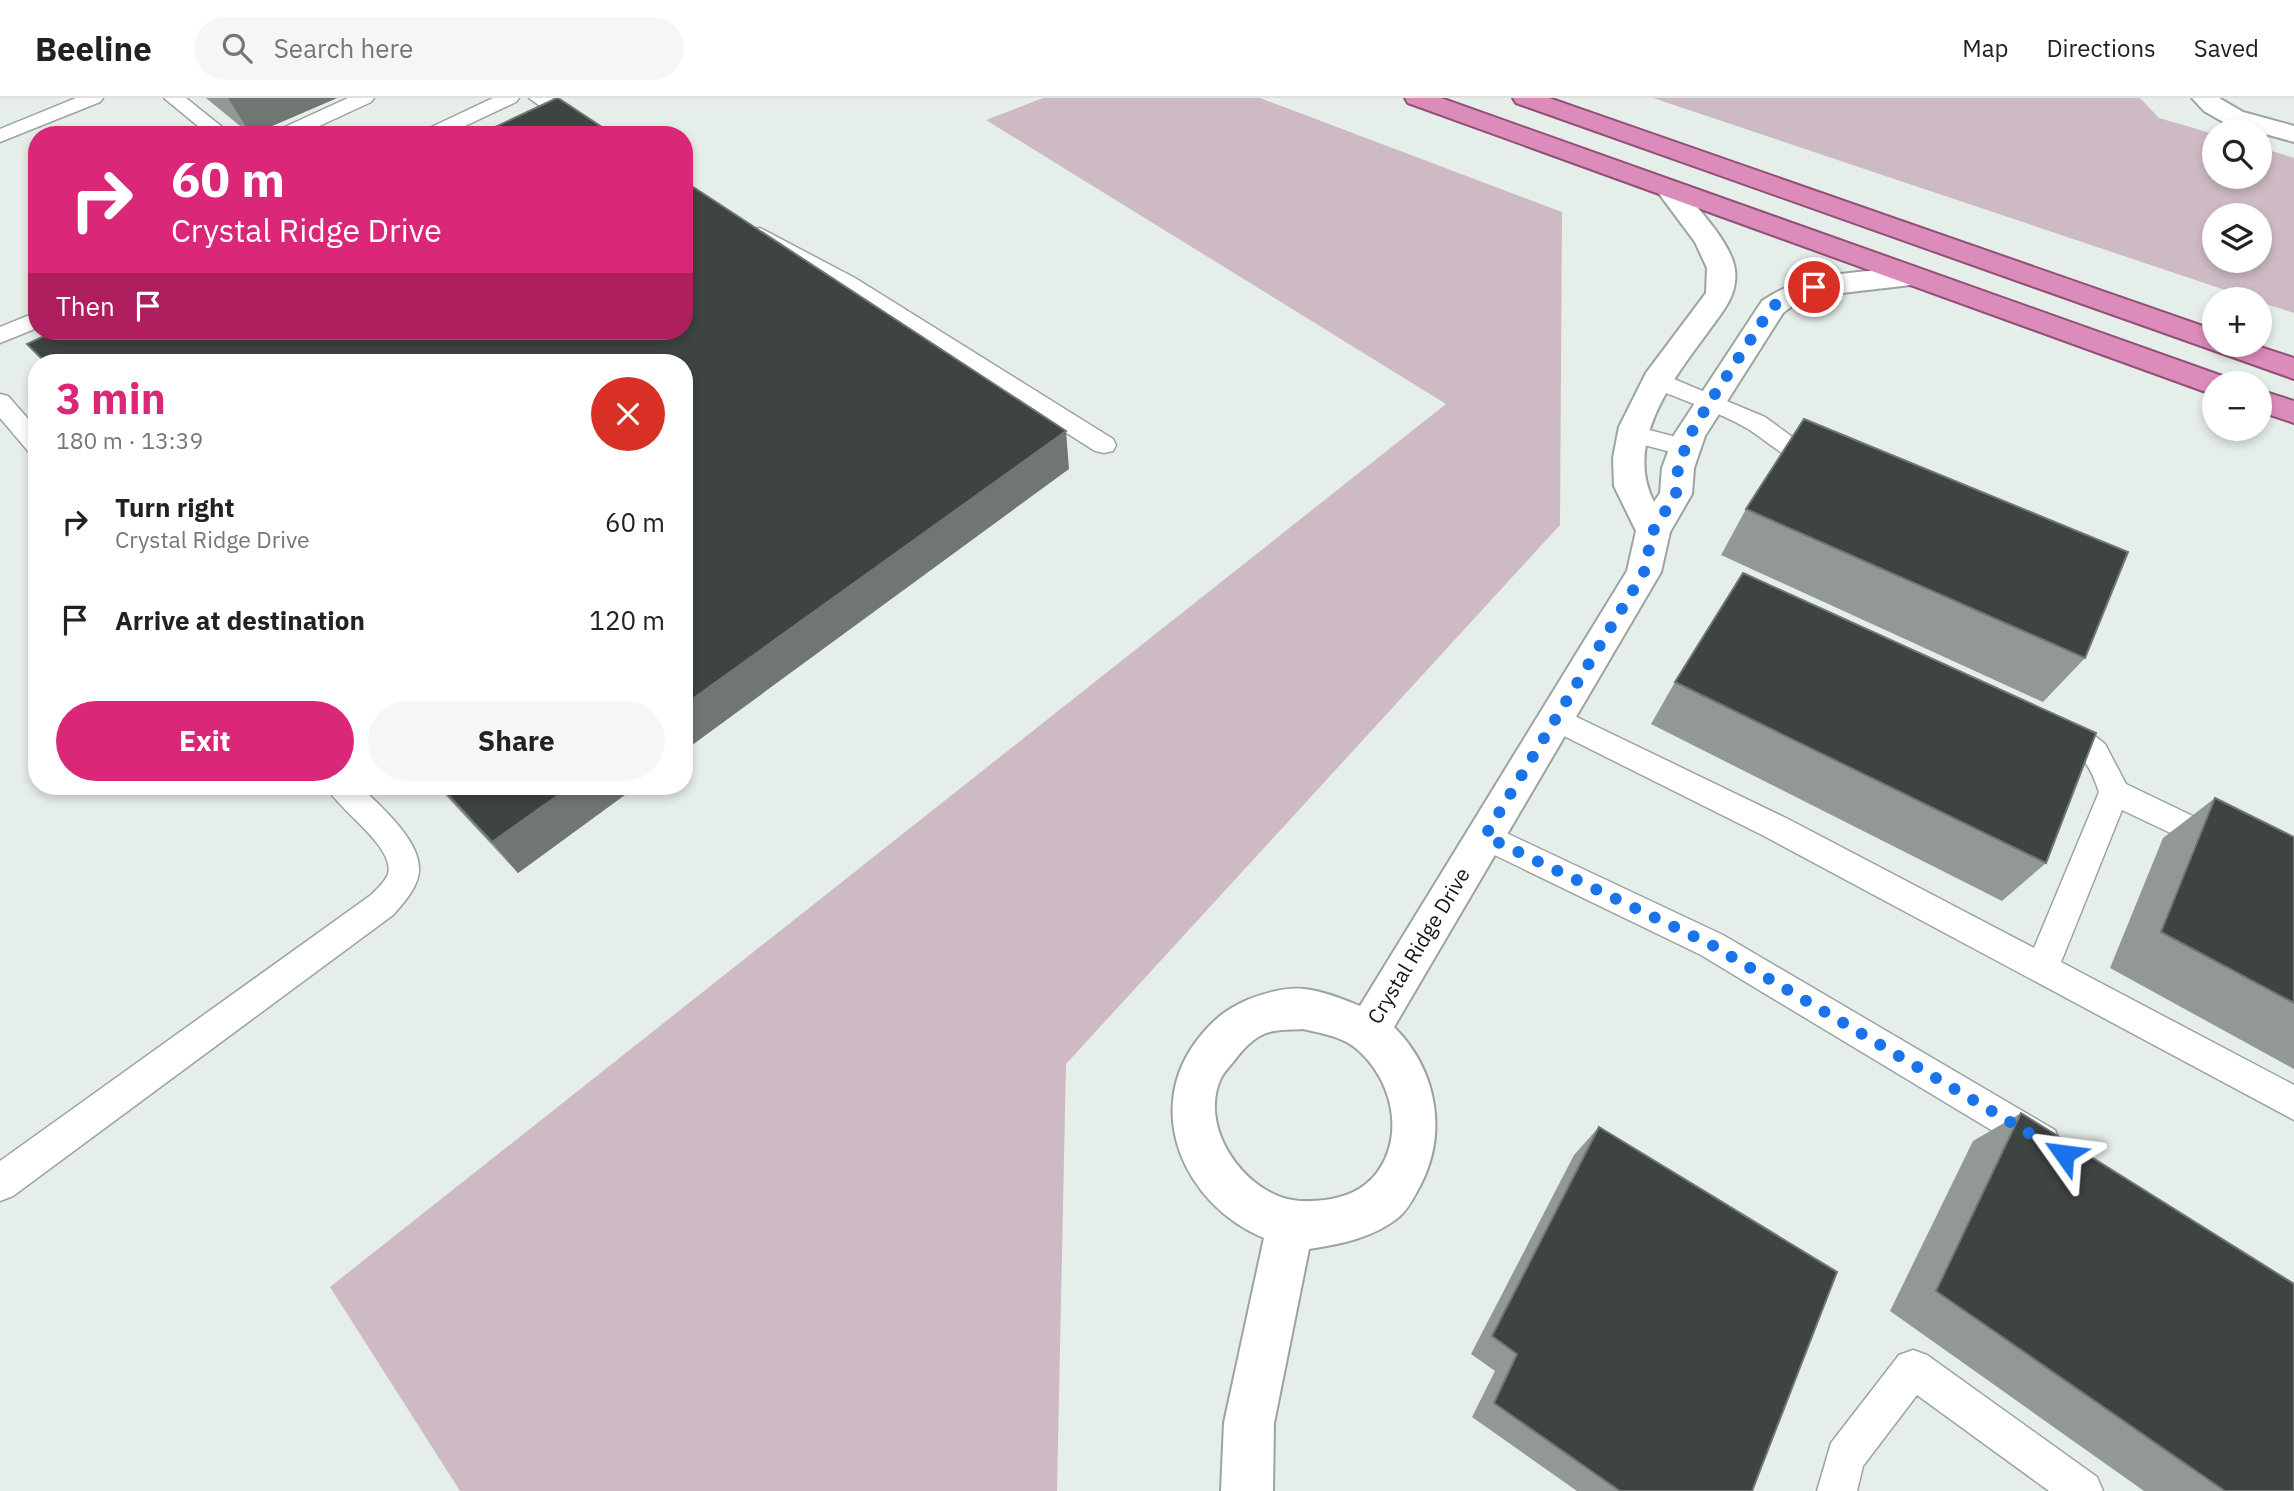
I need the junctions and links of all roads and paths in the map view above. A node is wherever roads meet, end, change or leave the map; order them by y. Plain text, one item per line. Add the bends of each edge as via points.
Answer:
1 (93, 98) edge
2 (174, 98) edge
3 (364, 98) edge
4 (509, 98) edge
5 (539, 98) edge
6 (1417, 98) edge
7 (1525, 98) edge
8 (2209, 103) edge
9 (210, 126) edge
10 (303, 126) edge
11 (449, 126) edge
12 (581, 126) edge
13 (2294, 134) edge
14 (0, 136) edge
15 (1671, 191) junction
16 (742, 223) edge
17 (1911, 276) junction
18 (28, 323) edge
19 (0, 336) edge
20 (2202, 337) edge
21 (2259, 357) edge
22 (2294, 369) edge
23 (1657, 380) junction
24 (2202, 380) edge
25 (0, 402) edge
26 (1709, 403) junction
27 (2272, 404) edge
28 (2294, 412) edge
29 (9, 428) edge
30 (1634, 434) junction
31 (28, 439) edge
32 (1104, 444) dead end
33 (1686, 448) junction
34 (1843, 470) edge
35 (1653, 531) junction
36 (2034, 718) edge
37 (1556, 719) junction
38 (2114, 792) junction
39 (349, 795) edge
40 (1485, 836) junction
41 (2246, 856) edge
42 (2042, 969) junction
43 (1368, 1032) junction
44 (2294, 1103) edge
45 (2072, 1159) edge
46 (0, 1182) edge
47 (1290, 1224) junction
48 (1247, 1491) edge
49 (1837, 1491) edge
50 (2083, 1491) edge

1 - 14 lane
2 - 9 lane
3 - 10 lane
4 - 11 lane
5 - 12 lane
6 - 15 highway
7 - 20 highway
8 - 13 street via 2232,117
15 - 17 highway
15 - 23 street via 1708,240 1721,268 1720,294
16 - 32 lane
17 - 24 highway
17 - 26 street, Crystal Ridge Drive via 1790,294 1772,307
18 - 19 lane
21 - 22 highway
23 - 26 lane
23 - 30 street
25 - 29 lane
26 - 33 street, Crystal Ridge Drive
26 - 34 lane via 1756,423 1793,450
27 - 28 highway
29 - 31 lane
30 - 33 lane
30 - 35 street via 1630,486
33 - 35 street, Crystal Ridge Drive via 1678,468 1676,494
35 - 37 street, Crystal Ridge Drive via 1644,572
36 - 38 lane via 2084,740 2106,767
37 - 40 street, Crystal Ridge Drive
37 - 42 lane via 1777,828
38 - 41 lane
38 - 42 lane
39 - 46 lane via 400,851 404,867 393,893
40 - 43 street, Crystal Ridge Drive
40 - 45 lane via 1712,945
42 - 44 lane
43 - 47 street, Crystal Ridge Drive via 1392,1056 1409,1087 1416,1122 1411,1156 1394,1189 1366,1213 1329,1226
43 - 47 street, Crystal Ridge Drive via 1336,1016 1303,1009 1270,1012 1240,1024 1214,1048 1197,1079 1193,1115 1200,1151 1221,1185 1251,1210
47 - 48 street via 1249,1423
49 - 50 lane via 1845,1457 1913,1369

